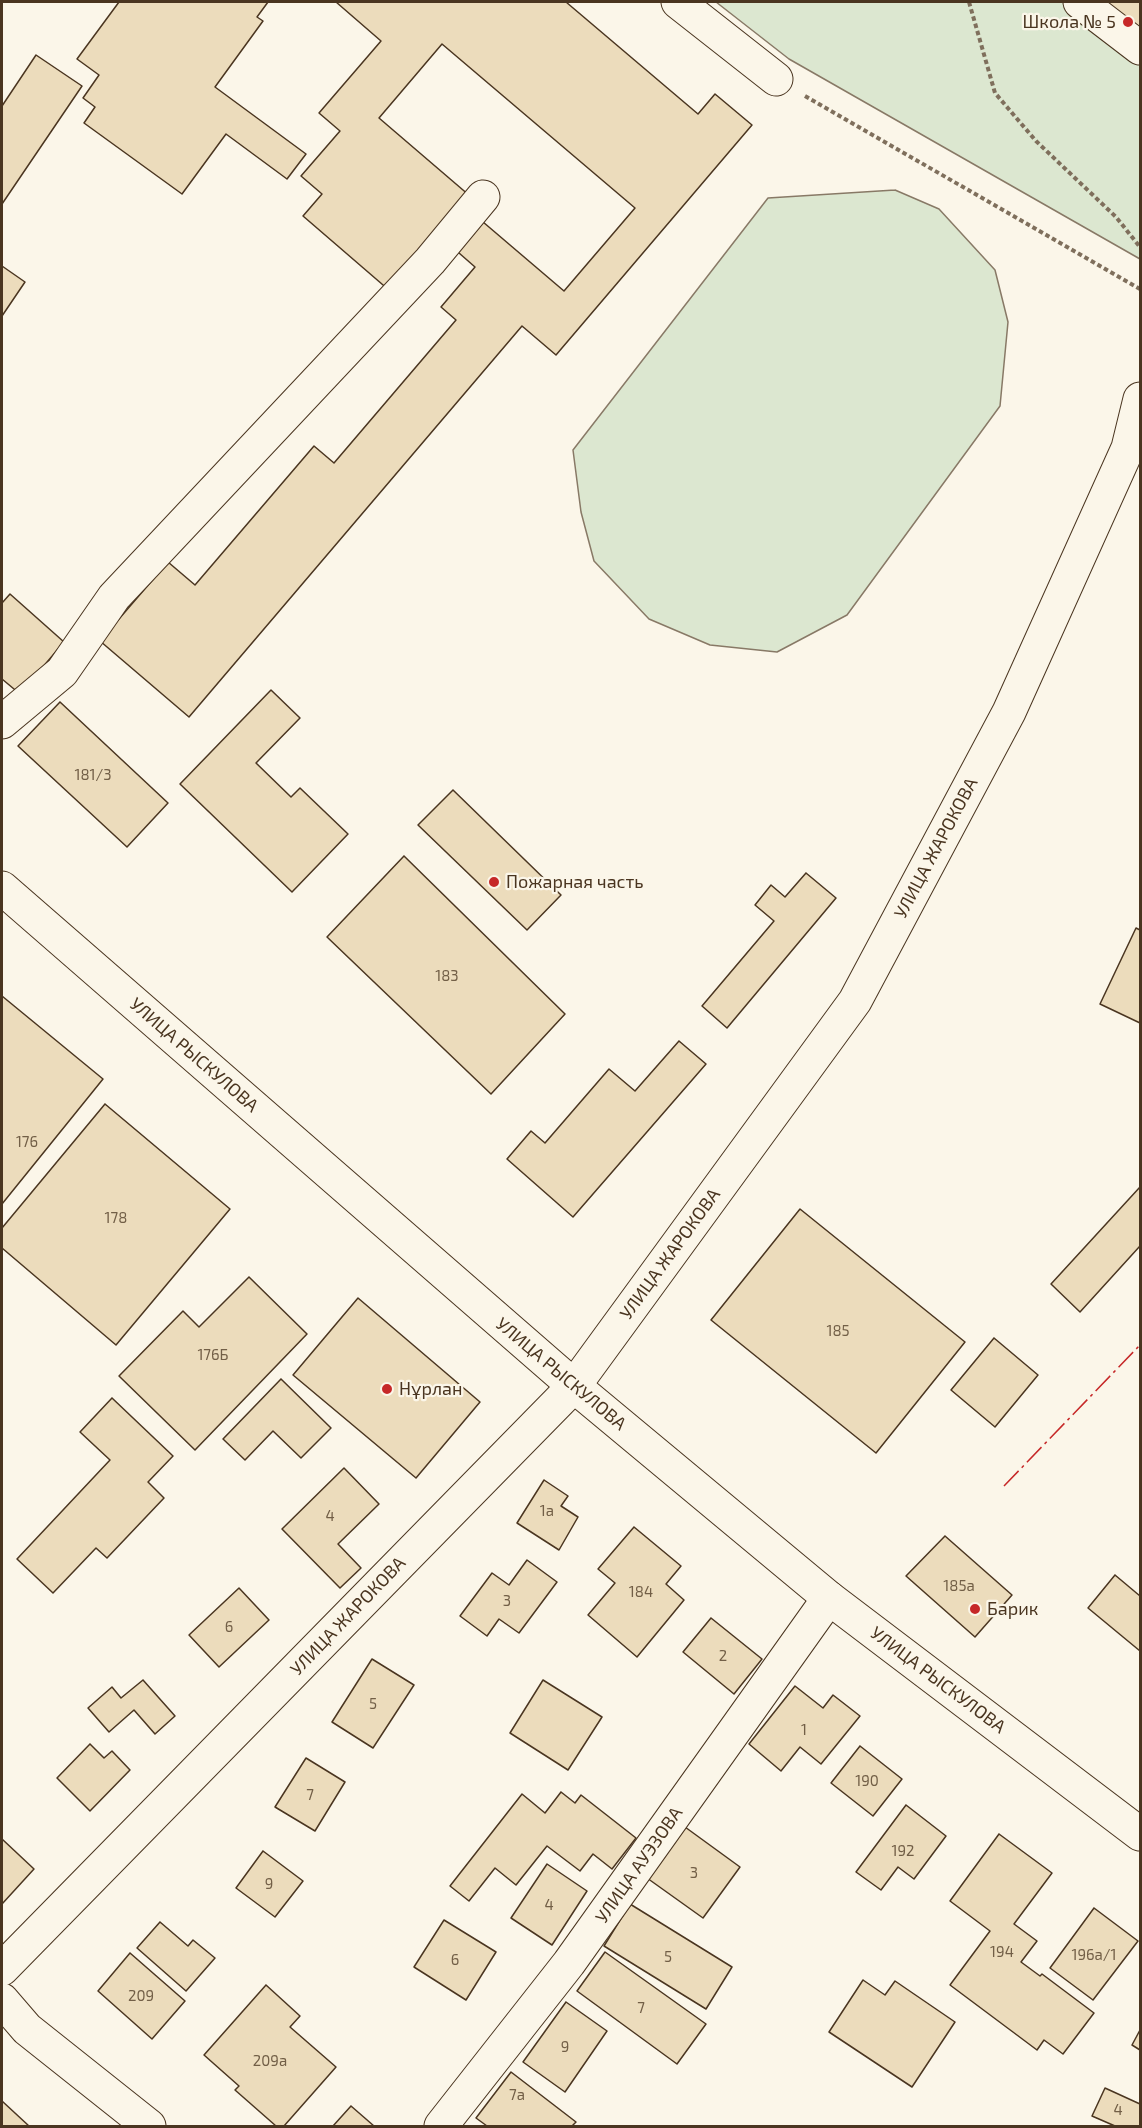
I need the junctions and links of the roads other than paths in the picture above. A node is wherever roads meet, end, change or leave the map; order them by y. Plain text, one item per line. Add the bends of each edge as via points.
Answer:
1 (678, 2) edge
2 (1080, 2) edge
3 (1140, 48) edge
4 (776, 80) road end
5 (483, 197) dead end
6 (1140, 399) edge
7 (2, 722) edge
8 (2, 888) edge
9 (574, 1386) junction
10 (829, 1598) junction
11 (1140, 1834) edge
12 (2, 1969) edge
13 (2, 2000) edge
14 (149, 2127) edge
15 (441, 2127) edge

1 - 4 street
2 - 3 street
5 - 7 street via 430,261 114,597 62,672
6 - 9 street, УЛИЦА ЖАРОКОВА via 1128,448 1009,712 855,1000
8 - 9 street, УЛИЦА РЫСКУЛОВА
9 - 10 street, УЛИЦА РЫСКУЛОВА
9 - 12 street, УЛИЦА ЖАРОКОВА
10 - 11 street, УЛИЦА РЫСКУЛОВА
10 - 15 street, УЛИЦА АУЭЗОВА via 569,1964
13 - 14 street via 27,2029

